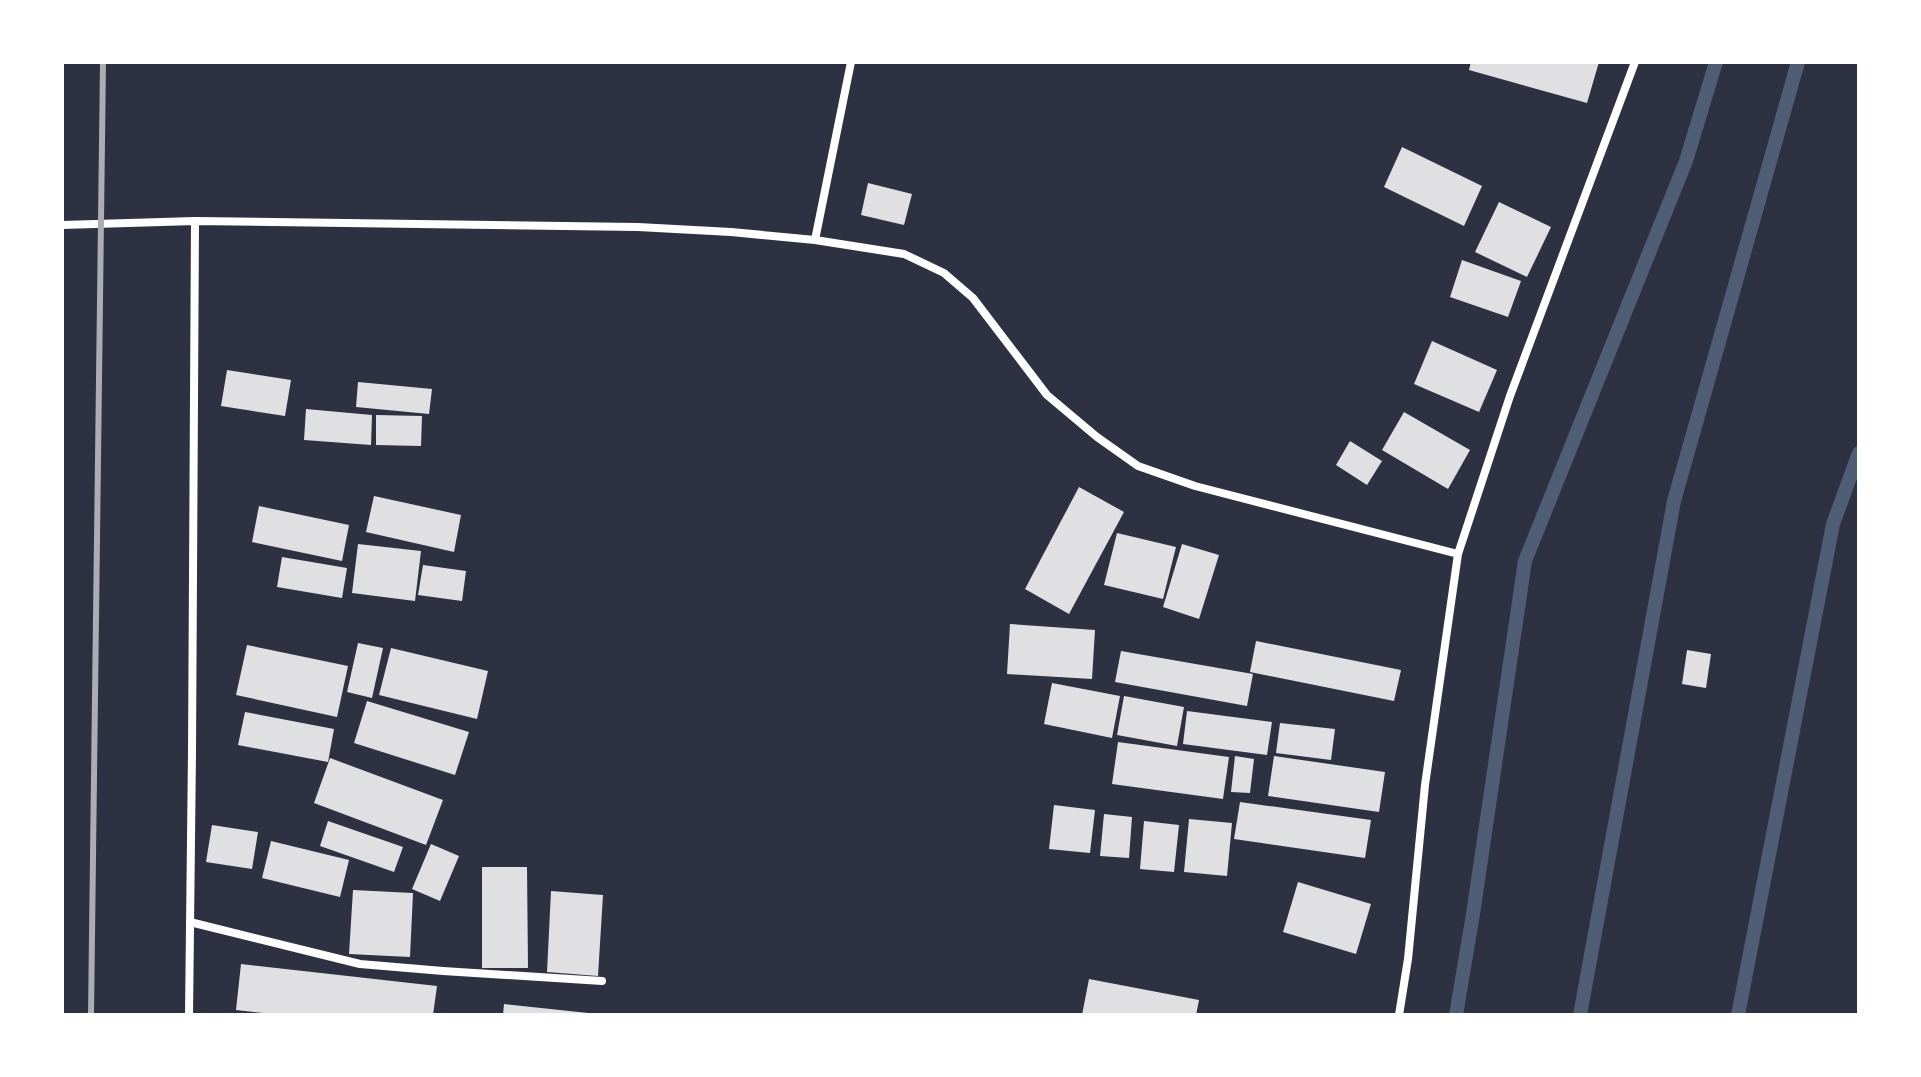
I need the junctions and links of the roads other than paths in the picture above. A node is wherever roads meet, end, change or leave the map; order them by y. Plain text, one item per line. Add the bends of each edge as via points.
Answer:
1 (851, 62) edge
2 (1635, 62) edge
3 (195, 221) junction
4 (62, 225) edge
5 (815, 240) junction
6 (1458, 554) junction
7 (190, 922) junction
8 (602, 981) dead end
9 (189, 1015) edge
10 (1399, 1015) edge

1 - 5 street
2 - 6 street via 1510,396
3 - 4 street
3 - 5 street via 638,227
3 - 7 street
5 - 6 street via 904,254 944,273 973,298 1047,395 1138,466 1195,486
6 - 10 street
7 - 8 street via 360,964
7 - 9 street

